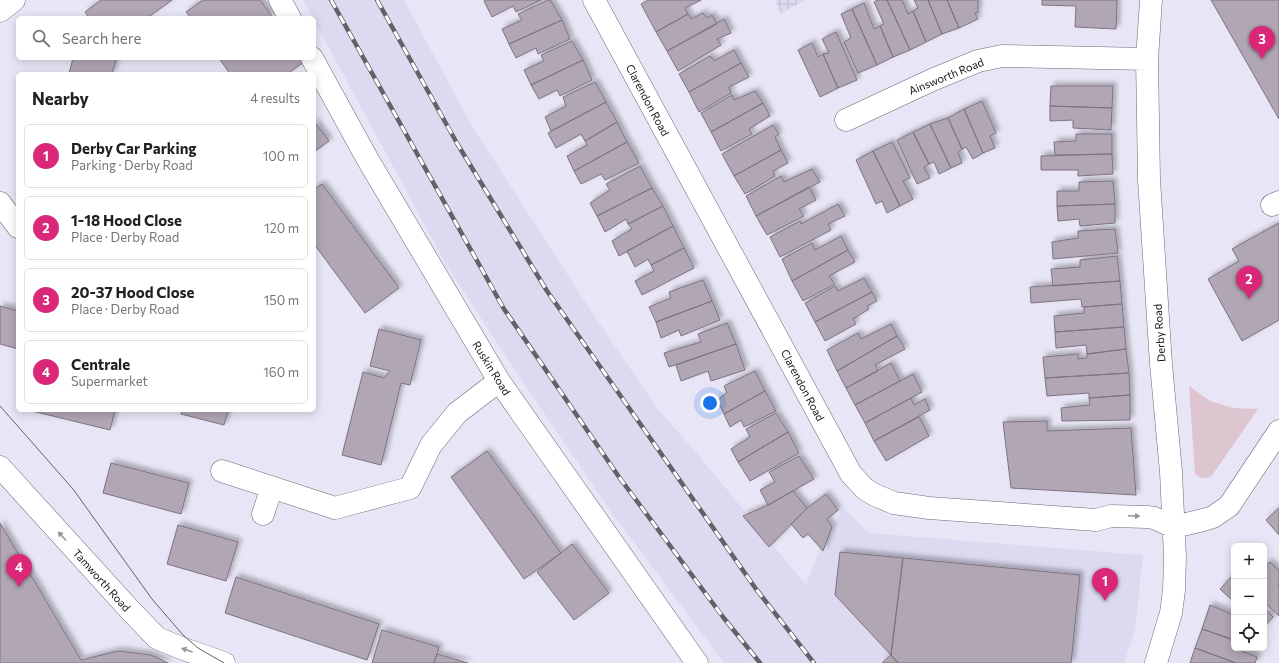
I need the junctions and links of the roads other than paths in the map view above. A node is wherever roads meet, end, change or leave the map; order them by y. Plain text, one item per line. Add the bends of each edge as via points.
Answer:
1 (14, 0) edge
2 (280, 0) edge
3 (594, 0) edge
4 (1151, 0) edge
5 (0, 11) edge
6 (289, 16) edge
7 (1147, 59) junction
8 (313, 60) edge
9 (846, 120) dead end
10 (0, 202) edge
11 (16, 224) edge
12 (499, 381) junction
13 (1279, 431) edge
14 (0, 467) edge
15 (222, 470) dead end
16 (272, 487) junction
17 (263, 514) dead end
18 (1174, 527) junction
19 (224, 663) edge
20 (697, 663) edge
21 (1156, 663) edge

1 - 5 street
2 - 6 street
3 -> 18 street, Clarendon Road via 851,474 865,489 894,503 929,508 1096,520 1111,516 1147,516
4 - 7 street, Derby Road
7 - 9 street, Ainsworth Road via 1002,56 978,60
7 - 18 street, Derby Road via 1149,180
8 - 12 street, Ruskin Road via 368,160
10 - 11 street
12 - 16 street via 452,418 431,445 410,488 335,508
12 - 20 street, Ruskin Road
13 - 18 street via 1229,506 1213,517
19 -> 14 street, Tamworth Road via 157,638
15 - 16 street
16 - 17 street
18 - 21 street, Derby Road via 1173,602

